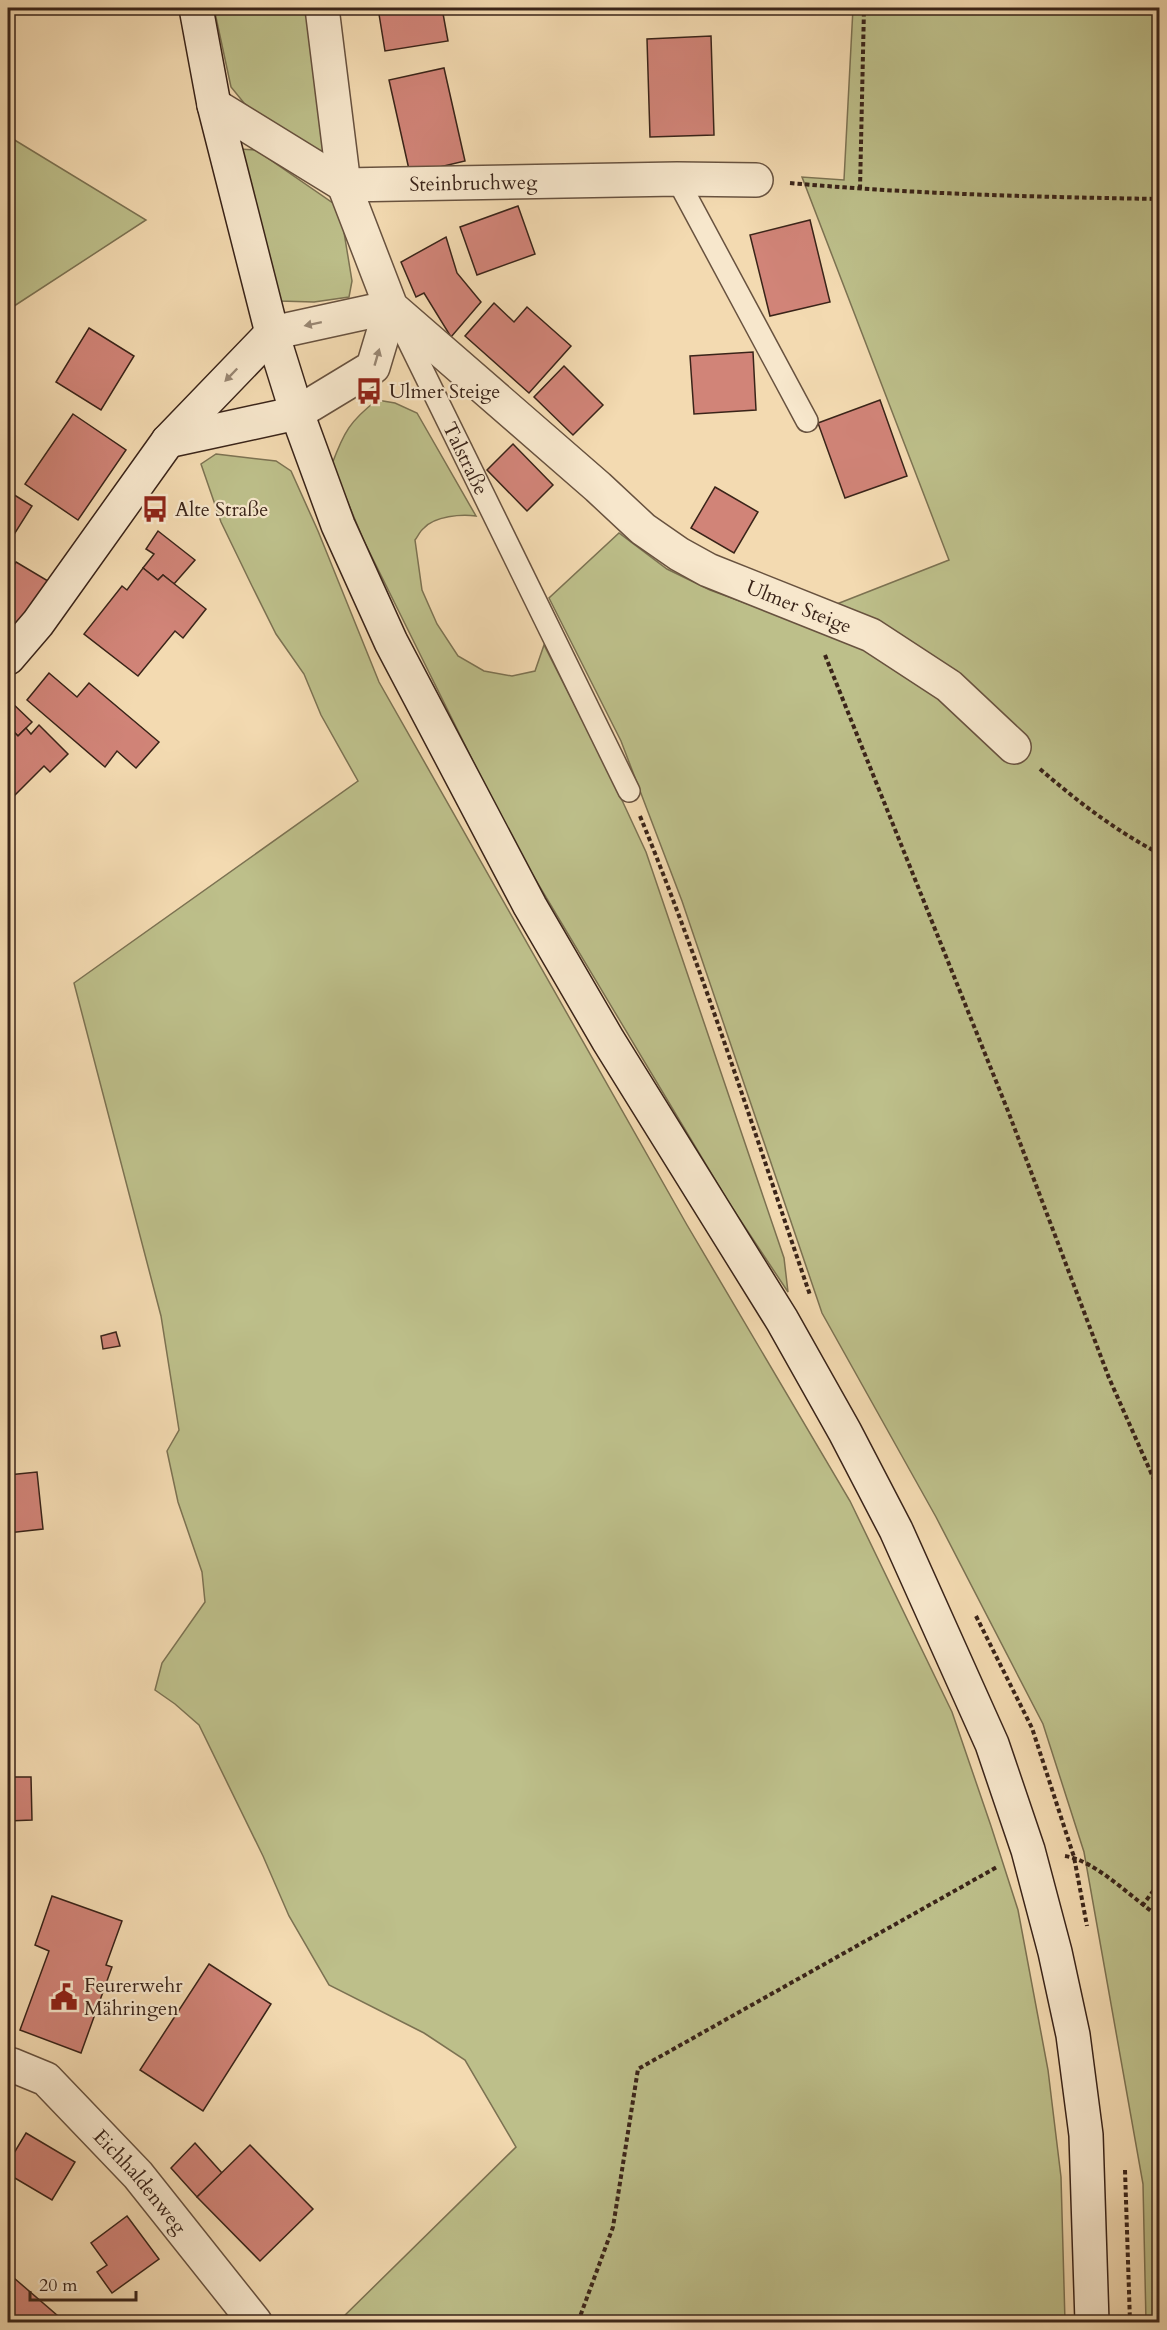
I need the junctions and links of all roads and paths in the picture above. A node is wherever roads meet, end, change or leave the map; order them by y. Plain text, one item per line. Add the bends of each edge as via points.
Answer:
1 (196, 8) edge
2 (322, 8) edge
3 (864, 8) edge
4 (214, 105) junction
5 (677, 179) junction
6 (756, 180) joint
7 (344, 185) junction
8 (860, 189) junction
9 (1160, 199) edge
10 (391, 307) junction
11 (272, 333) junction
12 (297, 413) junction
13 (807, 421) dead end
14 (168, 441) junction
15 (807, 609) junction
16 (8, 658) edge
17 (1014, 747) joint
18 (629, 790) dead end
19 (1160, 854) edge
20 (1160, 1493) edge
21 (1028, 1850) junction
22 (1160, 1882) edge
23 (1142, 1906) junction
24 (1160, 1917) edge
25 (8, 2065) edge
26 (255, 2322) edge
27 (578, 2322) edge
28 (1092, 2322) edge

1 - 4 street
2 - 7 street, Talstraße
3 - 8 path
4 - 7 street
4 - 11 street
5 - 6 street, Steinbruchweg
5 - 7 street, Steinbruchweg
5 - 13 lane
6 - 8 path
7 - 10 street, Talstraße
8 - 9 path
10 -> 11 street
12 -> 10 street via 374,367
10 - 15 street, Ulmer Steige via 642,529 708,570
10 - 18 lane, Talstraße
11 - 12 street
11 -> 14 street
12 - 14 street
12 - 21 street via 338,525 391,642 519,885 608,1040 782,1320 896,1530 992,1744
14 - 16 street via 38,623
15 - 17 street, Ulmer Steige via 871,636 950,686
15 - 20 path via 1008,1111 1109,1378
17 - 19 path via 1070,794 1133,840
21 - 23 path via 1074,1857 1111,1879
21 - 27 path via 638,2069 613,2227
21 - 28 street via 1073,2035 1086,2135
22 - 23 path
23 - 24 path
25 - 26 street, Eichhaldenweg via 46,2079 138,2175

